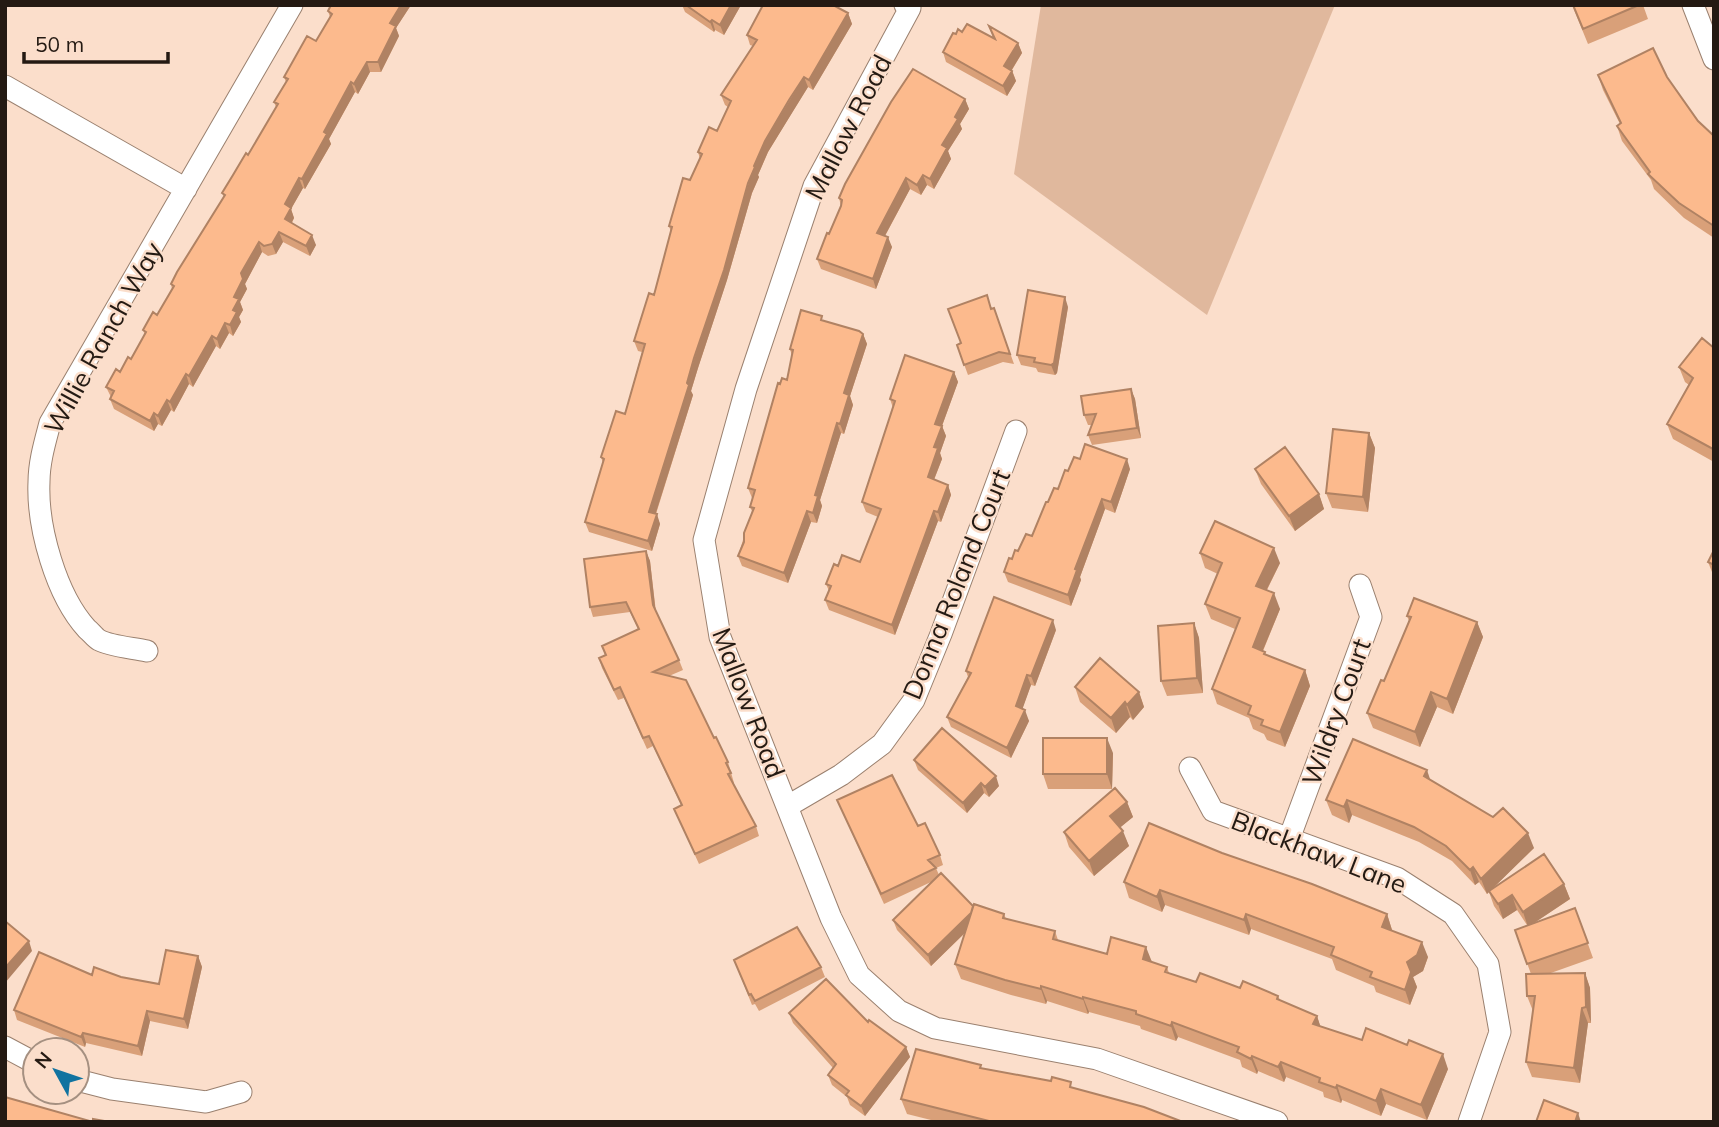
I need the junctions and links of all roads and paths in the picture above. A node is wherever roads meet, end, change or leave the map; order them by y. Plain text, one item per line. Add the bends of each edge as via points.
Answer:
1 (292, 5) edge
2 (1693, 5) edge
3 (907, 7) edge
4 (1714, 59) edge
5 (5, 86) edge
6 (186, 189) junction
7 (1016, 431) dead end
8 (1360, 585) dead end
9 (147, 651) dead end
10 (1190, 768) dead end
11 (788, 806) junction
12 (1289, 839) junction
13 (5, 1047) edge
14 (21, 1056) edge
15 (91, 1084) edge
16 (240, 1092) dead end
17 (1277, 1122) edge
18 (1469, 1122) edge

1 - 6 street, Willie Ranch Way
2 - 4 street
3 - 11 street, Mallow Road via 814,186 746,389 704,540 720,637
5 - 6 street
6 - 9 street, Willie Ranch Way via 50,423 38,480 50,555 76,617 98,640
7 - 11 street, Donna Roland Court via 914,700 883,744
8 - 12 street, Wildry Court via 1371,617
10 - 12 street, Blackhaw Lane via 1213,811
11 - 17 street, Mallow Road via 831,918 859,975 898,1011 935,1028 1097,1059
12 - 18 street, Blackhaw Lane via 1397,878 1453,914 1488,964 1500,1032
13 - 14 street
15 - 16 street via 206,1102

